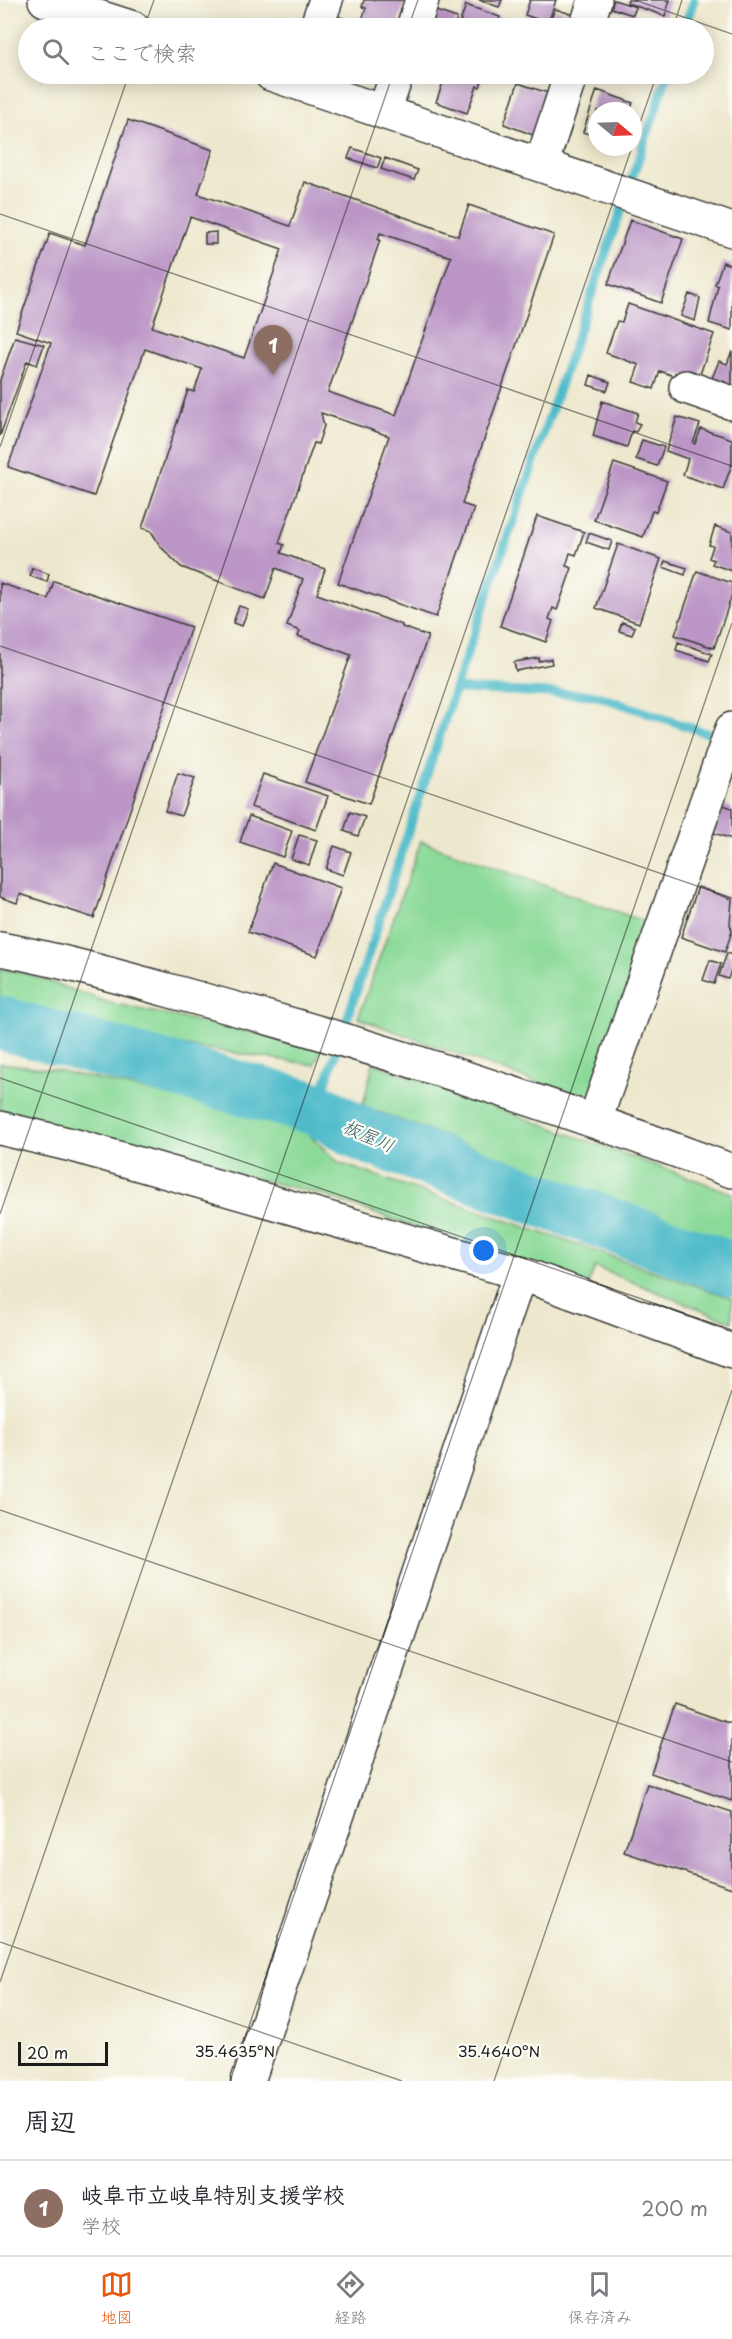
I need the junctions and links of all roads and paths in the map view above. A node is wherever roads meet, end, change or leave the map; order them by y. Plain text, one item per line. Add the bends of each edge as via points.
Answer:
1 (45, 0) edge
2 (326, 0) edge
3 (422, 0) edge
4 (595, 0) edge
5 (102, 18) edge
6 (320, 18) edge
7 (416, 18) edge
8 (589, 18) edge
9 (311, 84) edge
10 (394, 84) edge
11 (568, 84) edge
12 (384, 112) junction
13 (541, 165) junction
14 (732, 230) edge
15 (686, 387) dead end
16 (732, 404) edge
17 (732, 729) edge
18 (0, 949) edge
19 (595, 1120) junction
20 (0, 1128) edge
21 (732, 1171) edge
22 (520, 1273) junction
23 (732, 1351) edge
24 (248, 2081) edge

1 - 5 street
2 - 6 street
3 - 7 street
4 - 8 street
9 - 12 street
10 - 12 street
11 - 13 street
12 - 13 street
13 - 14 street
15 - 16 street
17 - 19 street
18 - 19 street via 82,967 312,1030
19 - 21 street
20 - 22 street via 76,1146
22 - 23 street
22 - 24 street

